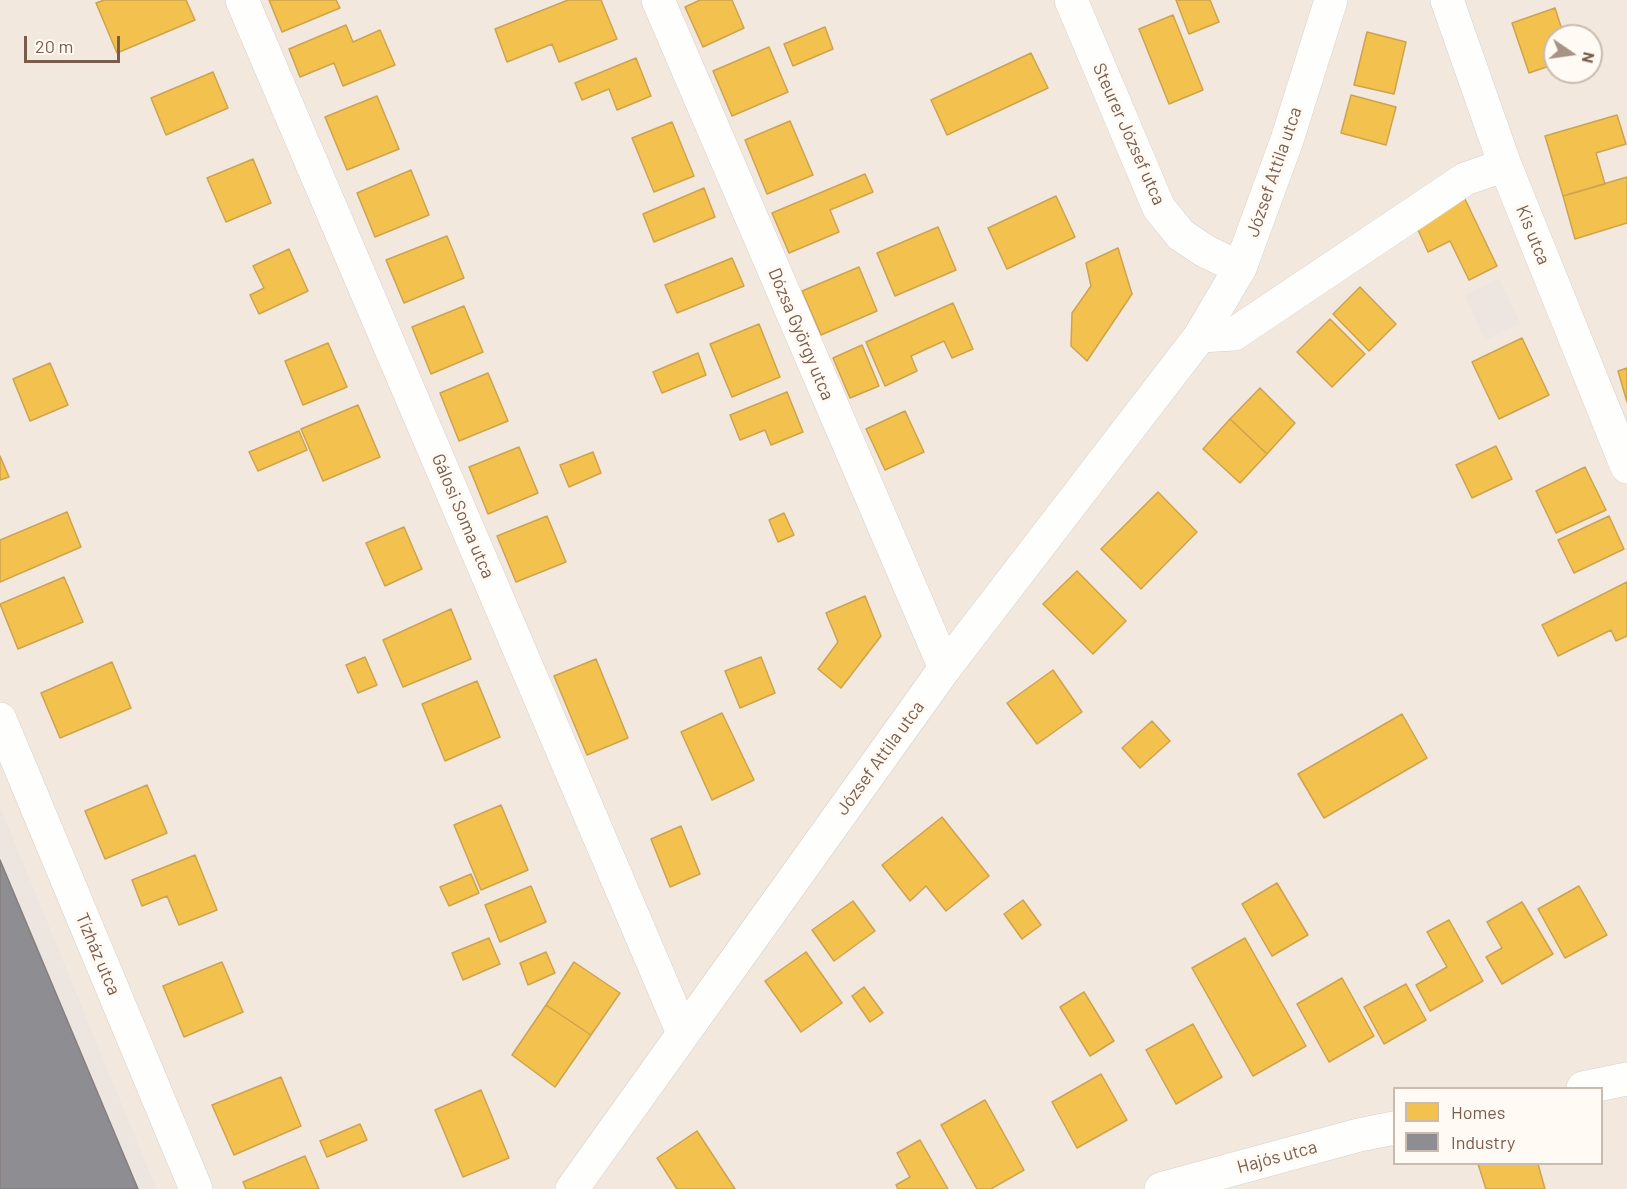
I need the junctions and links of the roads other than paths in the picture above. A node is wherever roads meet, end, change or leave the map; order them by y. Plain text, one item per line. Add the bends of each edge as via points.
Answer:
1 (242, 0) edge
2 (658, 0) edge
3 (1071, 0) edge
4 (1331, 0) edge
5 (1447, 0) edge
6 (1505, 165) junction
7 (1240, 268) junction
8 (1200, 336) junction
9 (1627, 467) edge
10 (945, 668) junction
11 (0, 720) edge
12 (684, 1033) junction
13 (1627, 1079) edge
14 (1592, 1087) edge
15 (1393, 1128) edge
16 (196, 1189) edge
17 (572, 1189) edge
18 (1161, 1189) edge

1 - 12 street, Gálosi Soma utca
2 - 10 street, Dózsa György utca
3 - 7 street, Steurer József utca via 1159,208 1181,235
4 - 7 street, József Attila utca via 1287,140
5 - 6 street, Kis utca
6 - 8 street via 1465,179 1234,334
6 - 9 street, Kis utca
7 - 8 street, József Attila utca
8 - 10 street, József Attila utca
10 - 12 street, József Attila utca
11 - 16 street, Tízház utca
12 - 17 street, József Attila utca
13 - 14 street
15 - 18 street, Hajós utca

